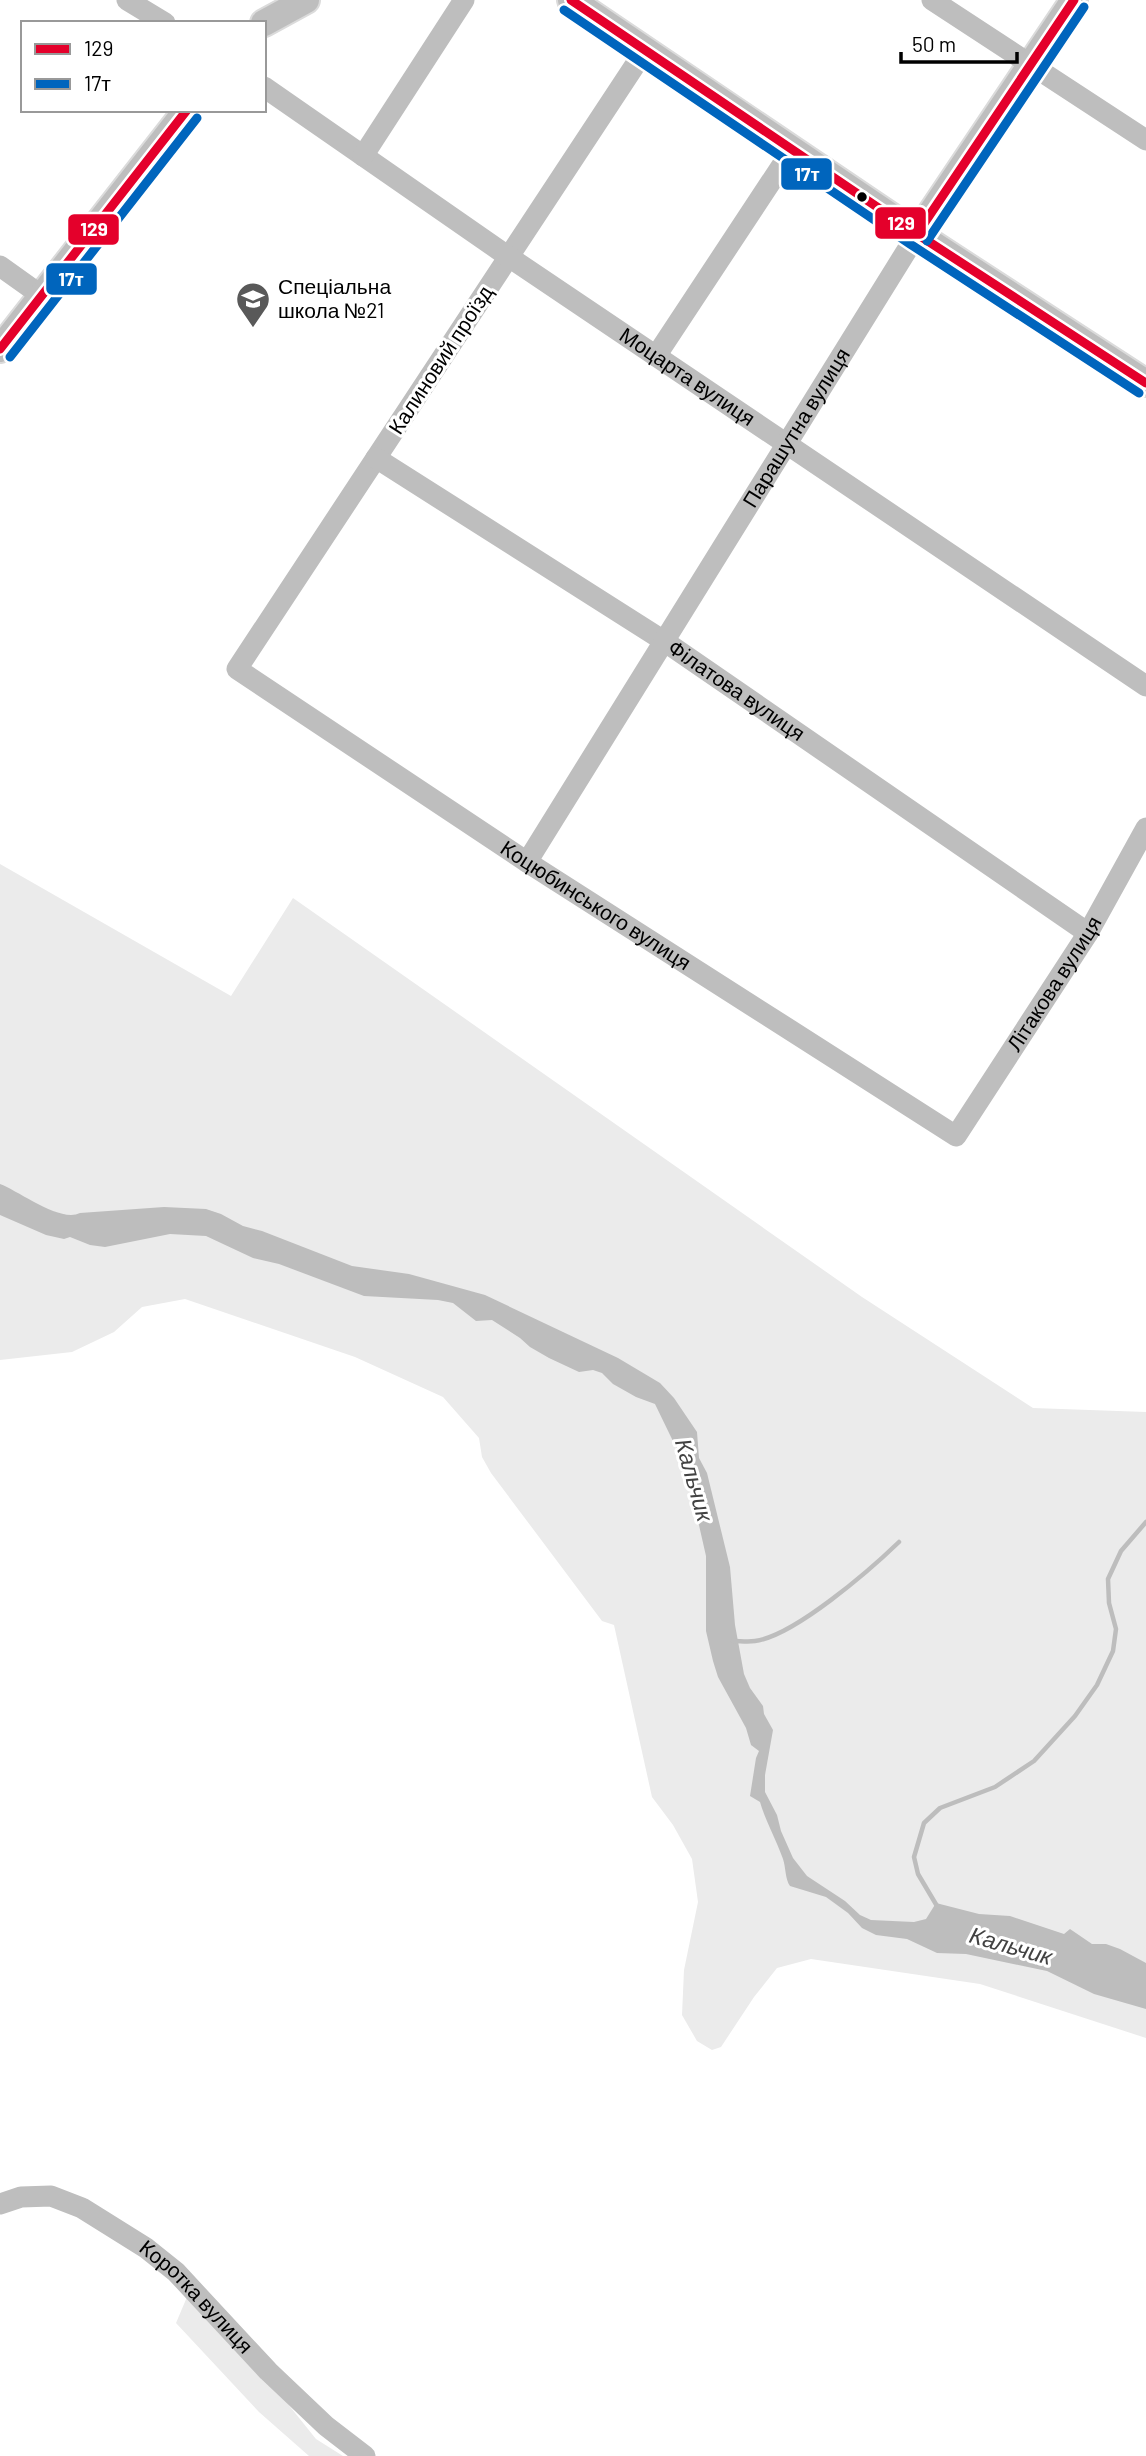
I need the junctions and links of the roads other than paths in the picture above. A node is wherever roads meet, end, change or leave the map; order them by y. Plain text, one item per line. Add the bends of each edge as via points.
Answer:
1 (127, 0) edge
2 (306, 0) edge
3 (464, 0) edge
4 (571, 0) edge
5 (932, 0) edge
6 (1074, 0) edge
7 (162, 21) edge
8 (266, 22) edge
9 (645, 50) junction
10 (1031, 64) junction
11 (266, 88) edge
12 (185, 112) edge
13 (1146, 140) edge
14 (792, 150) junction
15 (363, 156) junction
16 (917, 234) junction
17 (509, 257) junction
18 (0, 266) edge
19 (42, 296) junction
20 (0, 349) edge
21 (656, 356) junction
22 (1146, 383) edge
23 (787, 443) junction
24 (376, 458) junction
25 (664, 641) junction
26 (237, 670) joint
27 (1146, 686) edge
28 (1146, 828) edge
29 (527, 862) junction
30 (1088, 933) junction
31 (956, 1136) joint
32 (0, 2204) edge
33 (365, 2456) edge

1 - 7 street
2 - 8 main road
3 - 15 street
4 - 9 main road
5 - 10 street
6 - 10 main road, Парашутна вулиця
9 - 14 main road
9 - 17 street, Калиновий проїзд
10 - 13 street
10 - 16 main road, Парашутна вулиця
11 - 15 street, Моцарта вулиця
12 - 19 main road
14 - 16 main road
14 - 21 street
15 - 17 street, Моцарта вулиця
16 - 22 main road
16 - 23 street, Парашутна вулиця
17 - 21 street, Моцарта вулиця
17 - 24 street, Калиновий проїзд
18 - 19 street
19 - 20 main road
21 - 23 street, Моцарта вулиця
23 - 25 street, Парашутна вулиця
23 - 27 street, Моцарта вулиця
24 - 25 street, Філатова вулиця
24 - 26 street, Калиновий проїзд
25 - 29 street, Парашутна вулиця
25 - 30 street, Філатова вулиця
26 - 29 street, Коцюбинського вулиця
28 - 30 street, Літакова вулиця
29 - 31 street, Коцюбинського вулиця
30 - 31 street, Літакова вулиця
32 - 33 street, Коротка вулиця via 21,2197 51,2196 82,2208 146,2248 176,2272 268,2371

